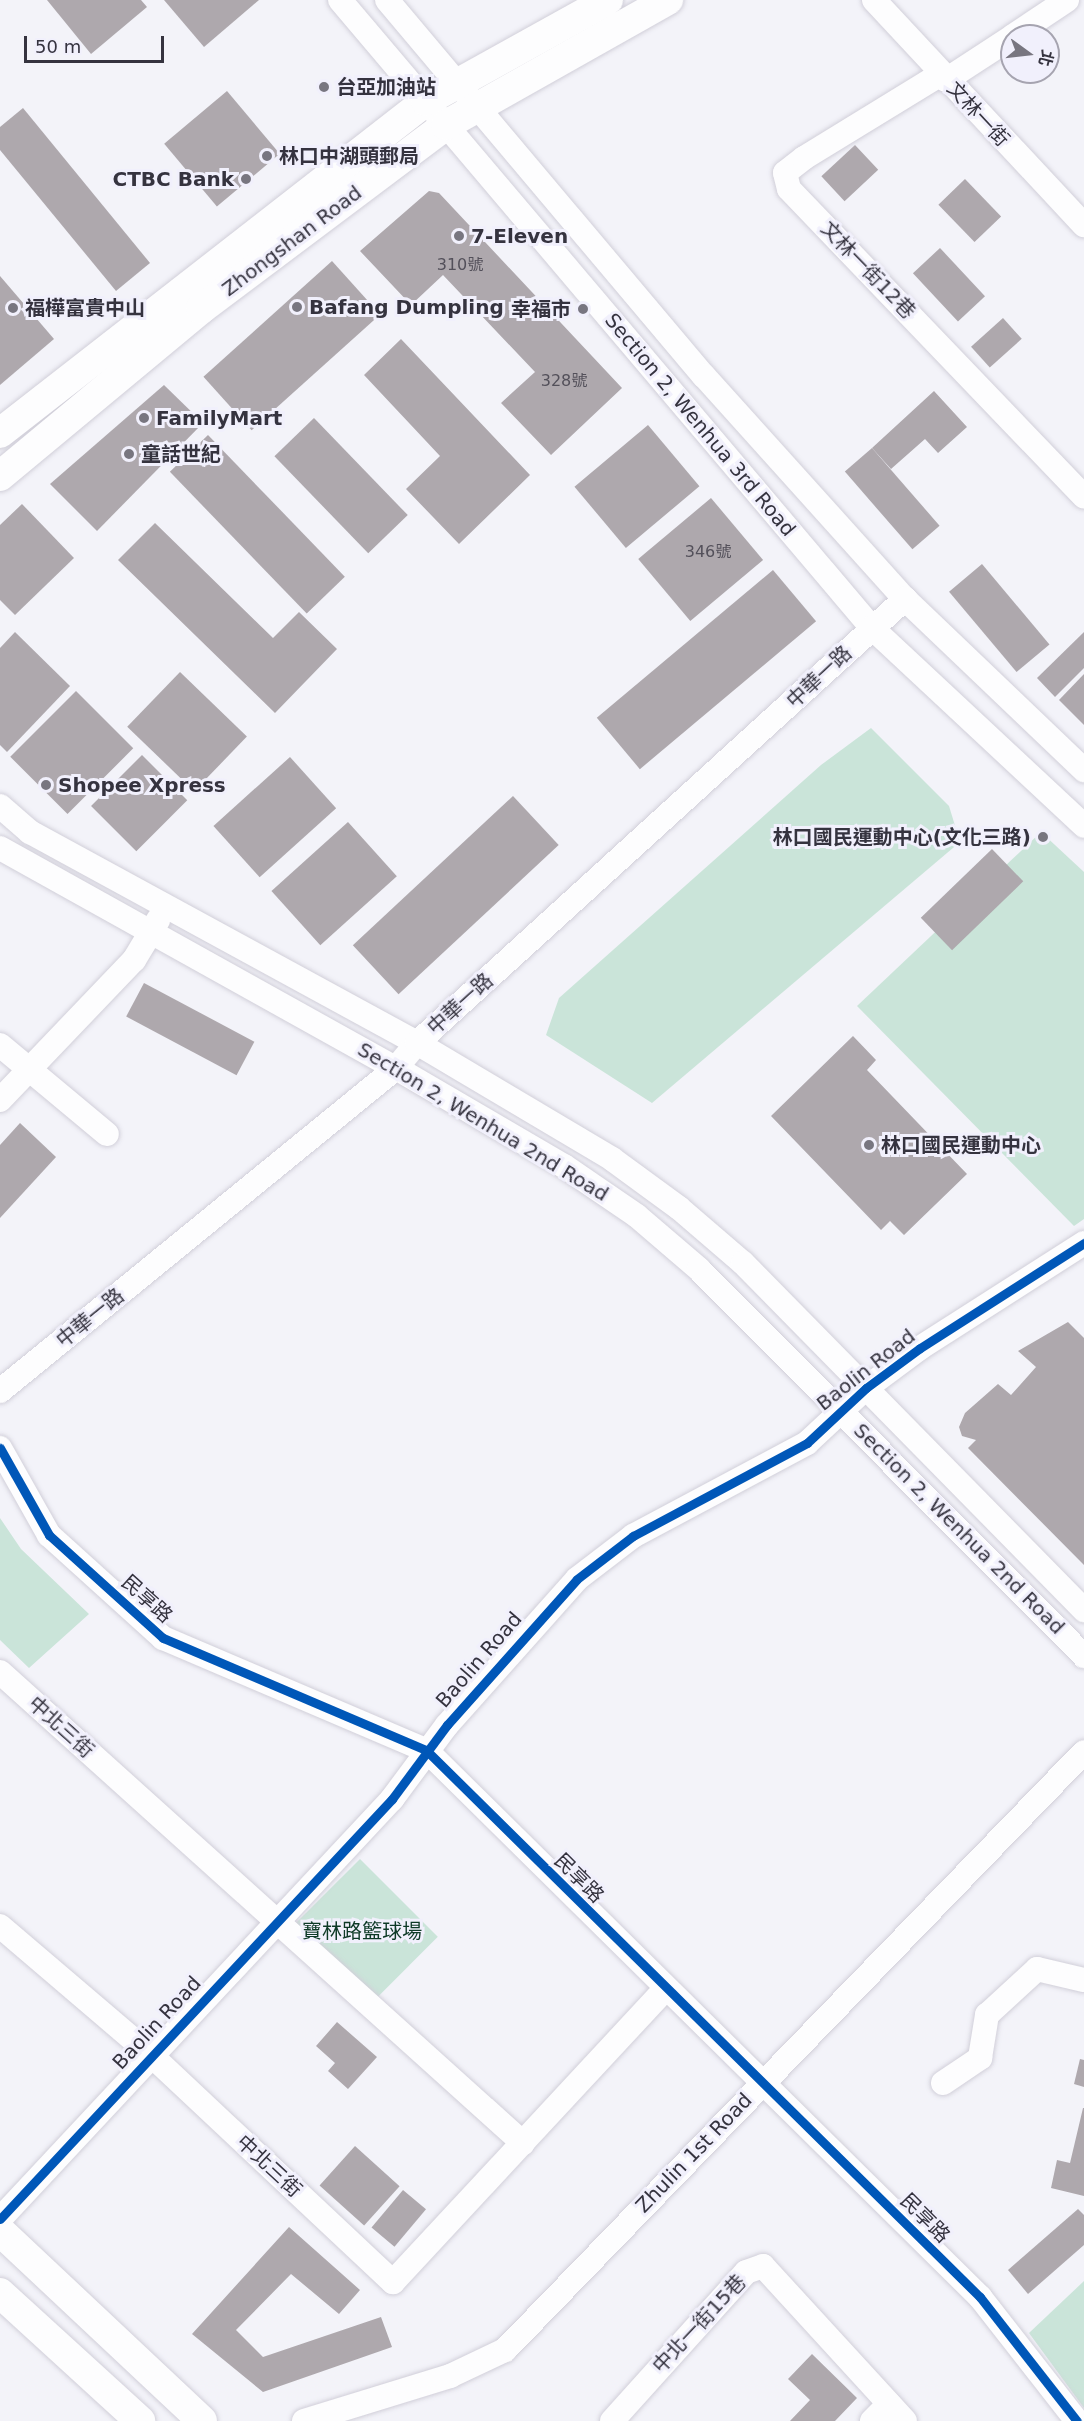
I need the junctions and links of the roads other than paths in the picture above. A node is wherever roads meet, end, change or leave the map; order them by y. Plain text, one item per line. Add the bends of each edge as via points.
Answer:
1 (340, 0) edge
2 (387, 0) edge
3 (608, 0) edge
4 (668, 0) edge
5 (874, 0) edge
6 (1067, 0) edge
7 (1030, 24) edge
8 (1000, 43) edge
9 (944, 77) junction
10 (456, 80) junction
11 (426, 100) junction
12 (476, 104) junction
13 (446, 125) junction
14 (1084, 225) edge
15 (0, 433) edge
16 (0, 476) edge
17 (1084, 497) edge
18 (905, 599) junction
19 (872, 628) junction
20 (1084, 770) edge
21 (0, 806) edge
22 (1084, 826) edge
23 (0, 848) edge
24 (164, 907) junction
25 (150, 934) junction
26 (417, 1043) junction
27 (0, 1045) edge
28 (396, 1068) junction
29 (30, 1069) junction
30 (0, 1100) edge
31 (107, 1134) dead end
32 (1084, 1243) edge
33 (866, 1388) junction
34 (0, 1391) edge
35 (841, 1410) junction
36 (0, 1448) edge
37 (1084, 1610) edge
38 (1084, 1656) edge
39 (0, 1672) edge
40 (426, 1750) junction
41 (1084, 1752) edge
42 (276, 1922) junction
43 (0, 1926) edge
44 (1084, 1980) edge
45 (665, 1989) junction
46 (151, 2055) junction
47 (762, 2083) junction
48 (944, 2083) dead end
49 (523, 2143) junction
50 (0, 2219) edge
51 (0, 2231) edge
52 (0, 2293) edge
53 (897, 2412) edge
54 (140, 2421) edge
55 (202, 2421) edge
56 (304, 2421) edge
57 (612, 2421) edge
58 (872, 2421) edge
59 (1077, 2421) edge

1 - 11 street, Section 2, Wenhua 3rd Road
2 - 10 street, Section 2, Wenhua 3rd Road
3 - 10 main road, Zhongshan Road
4 - 12 main road, Zhongshan Road
5 - 9 street, 文林一街
6 - 7 street
8 - 9 street
9 - 14 street, 文林一街
9 - 17 street, 文林一街12巷 via 804,158 785,173 789,189
10 - 11 main road, Zhongshan Road
10 - 12 street, Section 2, Wenhua 3rd Road
11 - 13 street, Section 2, Wenhua 3rd Road
11 - 15 main road, Zhongshan Road
12 - 13 main road, Zhongshan Road
12 - 18 street, Section 2, Wenhua 3rd Road via 704,376
13 - 16 main road, Zhongshan Road via 201,309
13 - 19 street, Section 2, Wenhua 3rd Road
18 - 19 street, 中華一路
18 - 20 street, Section 2, Wenhua 3rd Road
19 - 22 street, Section 2, Wenhua 3rd Road
19 - 26 street, 中華一路
21 - 24 street, Section 2, Wenhua 2nd Road via 30,832
23 - 25 street, Section 2, Wenhua 2nd Road
24 - 25 street
24 - 26 street, Section 2, Wenhua 2nd Road
25 - 28 street, Section 2, Wenhua 2nd Road
25 - 29 street via 134,960
26 - 28 street, 中華一路
26 - 33 street, Section 2, Wenhua 2nd Road via 612,1159 679,1208 743,1263
27 - 29 street
28 - 34 street, 中華一路
28 - 35 street, Section 2, Wenhua 2nd Road via 564,1166 637,1216 699,1269
29 - 30 street
29 - 31 street
32 - 33 street, Baolin Road
33 - 35 street, Baolin Road
33 - 37 street, Section 2, Wenhua 2nd Road
35 - 38 street, Section 2, Wenhua 2nd Road
35 - 40 street, Baolin Road via 807,1443 633,1536 577,1579
36 - 40 street, 民享路 via 49,1535 164,1638
39 - 42 street, 中北三街
40 - 42 street, Baolin Road via 392,1799
40 - 45 street, 民享路
41 - 47 street, Zhulin 1st Road
42 - 46 street, Baolin Road
42 - 49 street, 中北三街
43 - 46 street, 中北三街
44 - 48 street via 1037,1969 987,2015 980,2058
45 - 47 street, 民享路
45 - 49 street, 中北三街
46 - 49 street, 中北三街 via 393,2282
46 - 50 street, Baolin Road
47 - 56 street, Zhulin 1st Road via 505,2350 450,2376
47 - 59 street, 民享路 via 980,2297
51 - 55 main road
52 - 54 main road
53 - 57 street, 中北一街15巷 via 763,2266 746,2272
53 - 58 street

